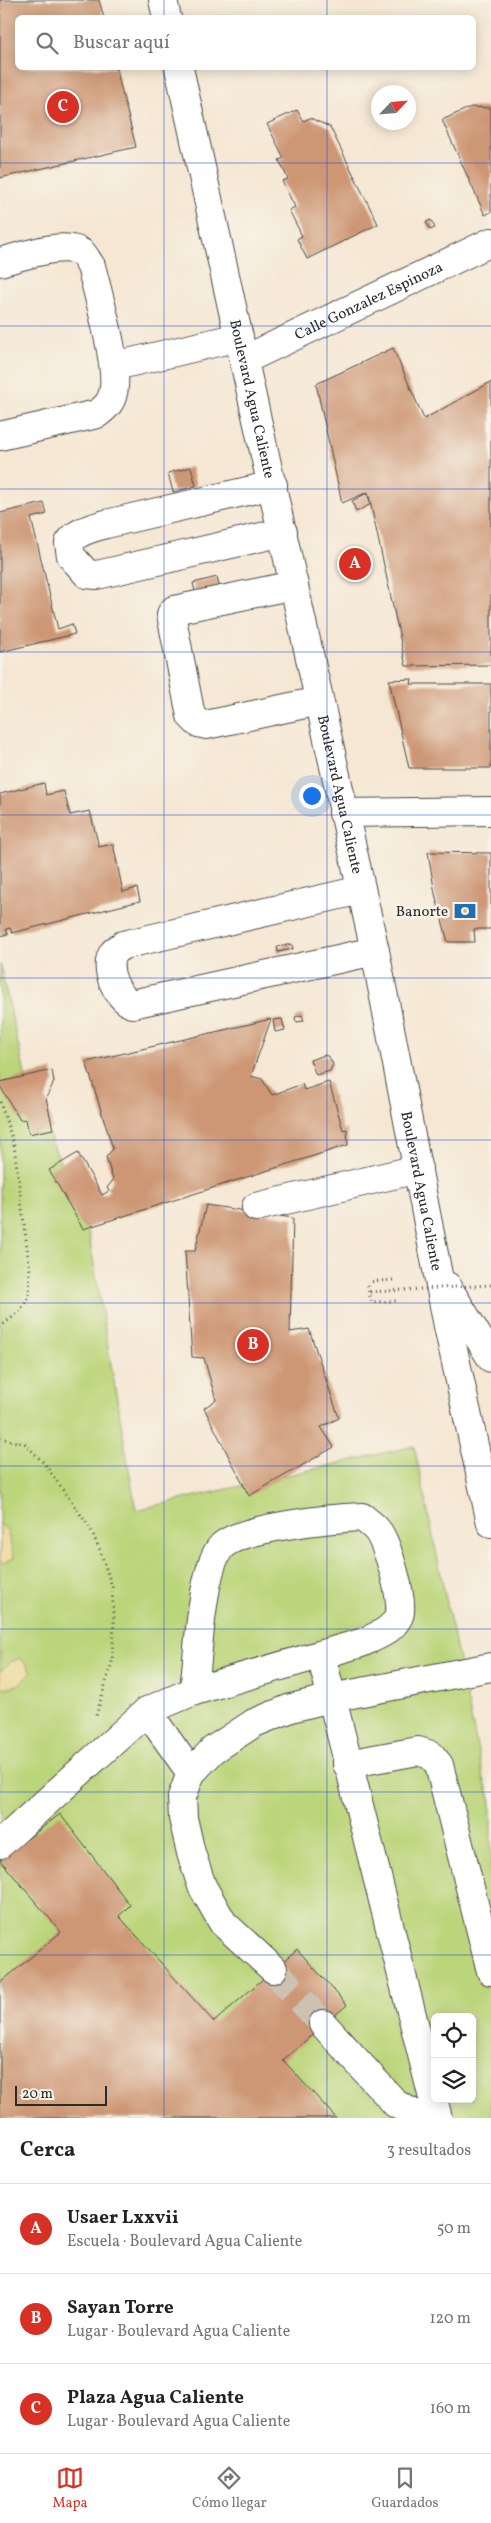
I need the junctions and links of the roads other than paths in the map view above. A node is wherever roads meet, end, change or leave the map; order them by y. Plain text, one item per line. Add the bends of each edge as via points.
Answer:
1 (163, 0) edge
2 (166, 15) edge
3 (179, 70) edge
4 (491, 242) edge
5 (0, 262) edge
6 (241, 348) junction
7 (115, 366) junction
8 (0, 436) edge
9 (273, 485) junction
10 (283, 532) junction
11 (294, 585) junction
12 (319, 700) junction
13 (491, 811) edge
14 (343, 813) junction
15 (361, 890) junction
16 (375, 951) junction
17 (418, 1169) junction
18 (256, 1207) dead end
19 (437, 1270) junction
20 (491, 1358) edge
21 (475, 1453) junction
22 (491, 1478) edge
23 (491, 1522) edge
24 (321, 1655) junction
25 (491, 1666) edge
26 (194, 1691) junction
27 (330, 1698) junction
28 (147, 1711) junction
29 (347, 1764) junction
30 (190, 1773) junction
31 (0, 1844) edge
32 (274, 1969) tunnel mouth
33 (491, 1971) edge
34 (323, 2024) tunnel mouth
35 (422, 2118) edge
36 (438, 2118) edge

1 - 2 main road
3 - 6 main road, Boulevard Agua Caliente
4 - 6 main road, Calle Gonzalez Espinoza
5 - 7 main road via 54,248 71,248 82,254 91,266
6 - 7 main road, Calle Gonzalez Espinoza
6 - 9 main road, Boulevard Agua Caliente
7 - 8 main road via 114,392 108,406 98,414
9 - 10 main road, Boulevard Agua Caliente
9 - 10 main road via 86,530 74,536 70,543 71,556 87,574 97,575
10 - 11 main road, Boulevard Agua Caliente
11 - 12 main road, Boulevard Agua Caliente
11 - 12 main road via 174,610 171,614 191,716 206,725
12 - 14 main road, Boulevard Agua Caliente
13 - 14 main road
14 - 15 main road, Boulevard Agua Caliente
15 - 16 main road, Boulevard Agua Caliente
15 - 16 main road via 122,945 113,953 110,963 115,989 123,1001 132,1004
16 - 17 main road, Boulevard Agua Caliente
17 - 18 main road
17 - 19 main road, Boulevard Agua Caliente
19 - 20 main road
19 - 21 main road, Boulevard Agua Caliente
21 - 22 main road
21 - 23 main road, Boulevard Agua Caliente
24 - 26 main road
24 - 26 main road via 361,1643 387,1630 399,1615 400,1598 386,1547 378,1530 362,1517 334,1518 264,1531 232,1540 222,1547 205,1587
24 - 27 main road
25 - 27 main road
26 - 28 main road
27 - 29 main road
27 - 30 main road via 291,1708 254,1723 213,1750
28 - 30 main road
28 - 31 main road
29 - 33 main road via 418,1751 431,1755 439,1765
29 - 36 main road
30 - 32 main road via 182,1796 183,1818 202,1886 223,1923
34 - 35 main road via 396,2104

